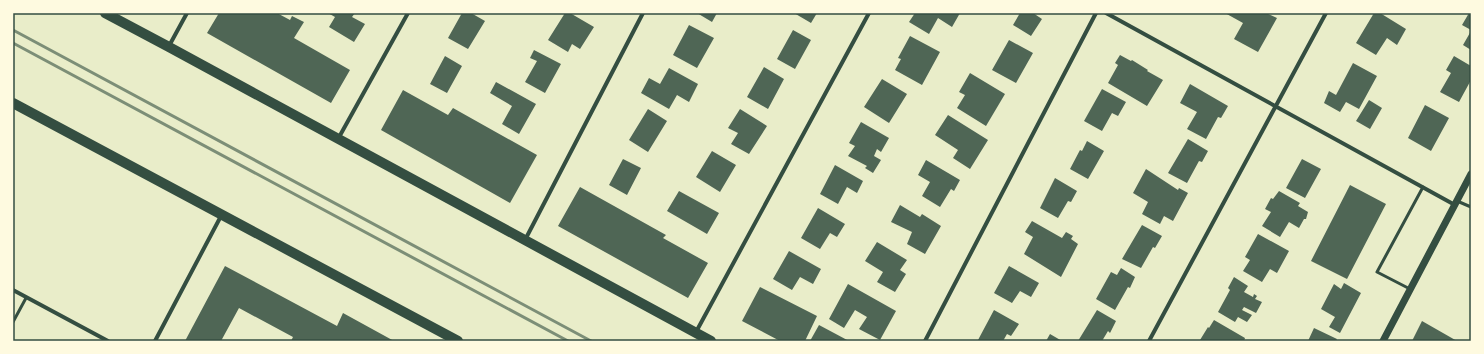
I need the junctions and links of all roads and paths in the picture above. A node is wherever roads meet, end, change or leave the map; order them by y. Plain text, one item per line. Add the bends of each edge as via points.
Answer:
1 (105, 13) edge
2 (187, 13) edge
3 (408, 13) edge
4 (643, 13) edge
5 (868, 13) edge
6 (1096, 13) edge
7 (1106, 13) edge
8 (1326, 13) edge
9 (169, 47) junction
10 (13, 103) edge
11 (1276, 107) junction
12 (338, 139) junction
13 (1471, 174) edge
14 (1423, 188) junction
15 (1456, 203) junction
16 (1471, 207) edge
17 (222, 215) junction
18 (525, 241) junction
19 (1411, 289) junction
20 (13, 290) edge
21 (26, 298) junction
22 (13, 322) edge
23 (695, 332) junction
24 (108, 341) edge
25 (155, 341) edge
26 (458, 341) edge
27 (711, 341) edge
28 (925, 341) edge
29 (1149, 341) edge
30 (1383, 341) edge

1 - 9 main road
2 - 9 street
3 - 12 street
4 - 18 street
5 - 23 street
6 - 28 street
7 - 11 street
8 - 11 street
9 - 12 main road
10 - 17 main road
11 - 14 street
11 - 29 street
12 - 18 main road
13 - 15 street
14 - 15 street
14 - 19 lane via 1377,272
15 - 16 lane
15 - 19 street
17 - 25 street
17 - 26 main road
18 - 23 main road
19 - 30 street
20 - 21 street
21 - 22 lane
21 - 24 street
23 - 27 main road

